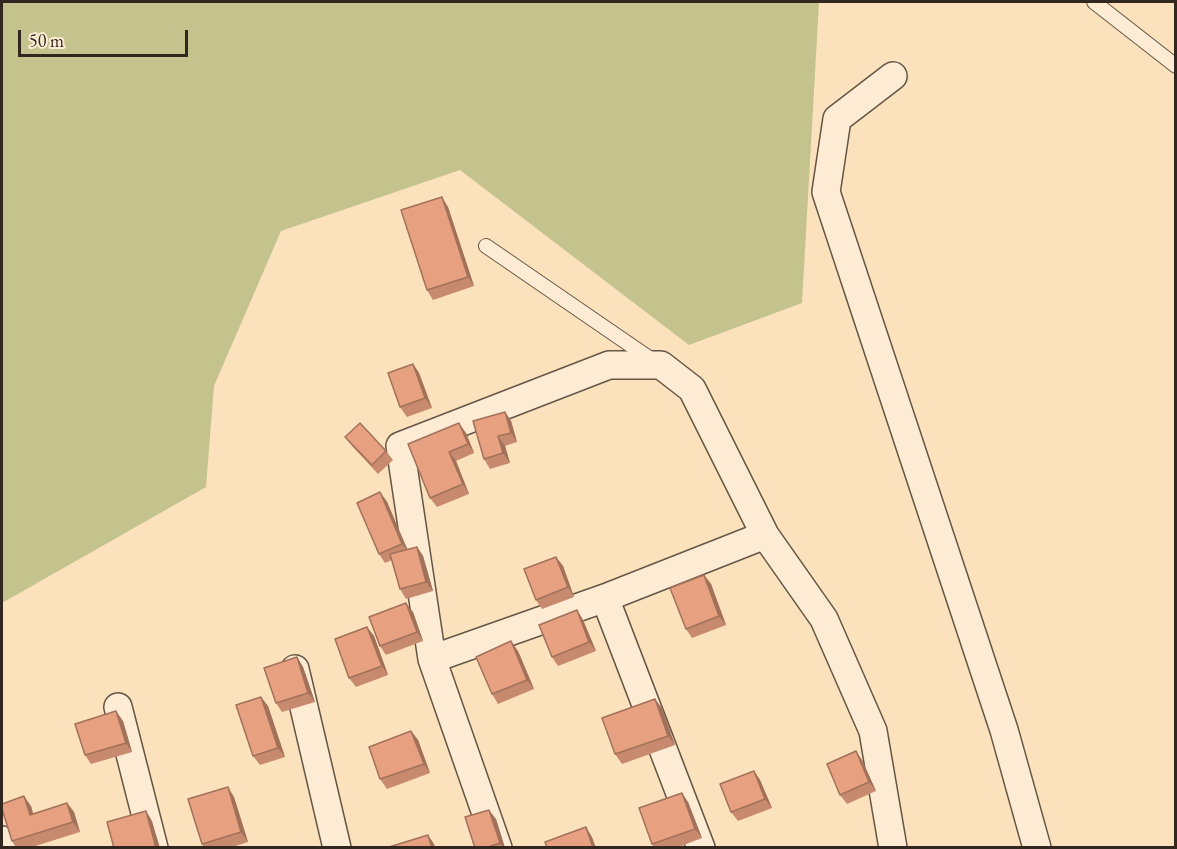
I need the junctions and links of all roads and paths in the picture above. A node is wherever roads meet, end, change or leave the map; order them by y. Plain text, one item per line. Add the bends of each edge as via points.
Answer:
1 (1094, 2) edge
2 (1176, 66) edge
3 (893, 76) dead end
4 (486, 246) dead end
5 (661, 365) junction
6 (765, 535) junction
7 (605, 598) junction
8 (292, 659) edge
9 (432, 659) junction
10 (118, 707) dead end
11 (2, 840) edge
12 (4, 848) edge
13 (154, 848) edge
14 (337, 848) edge
15 (498, 848) edge
16 (701, 848) edge
17 (893, 848) edge
18 (1037, 848) edge

1 - 2 lane
3 - 18 street via 837,119 826,192 1004,730
4 - 5 lane
5 - 6 street via 692,389
5 - 9 street via 609,365 400,446
6 - 7 street
6 - 17 street via 824,619 873,731
7 - 9 street
7 - 16 street
8 - 14 street
9 - 15 street
10 - 13 street
11 - 12 street

